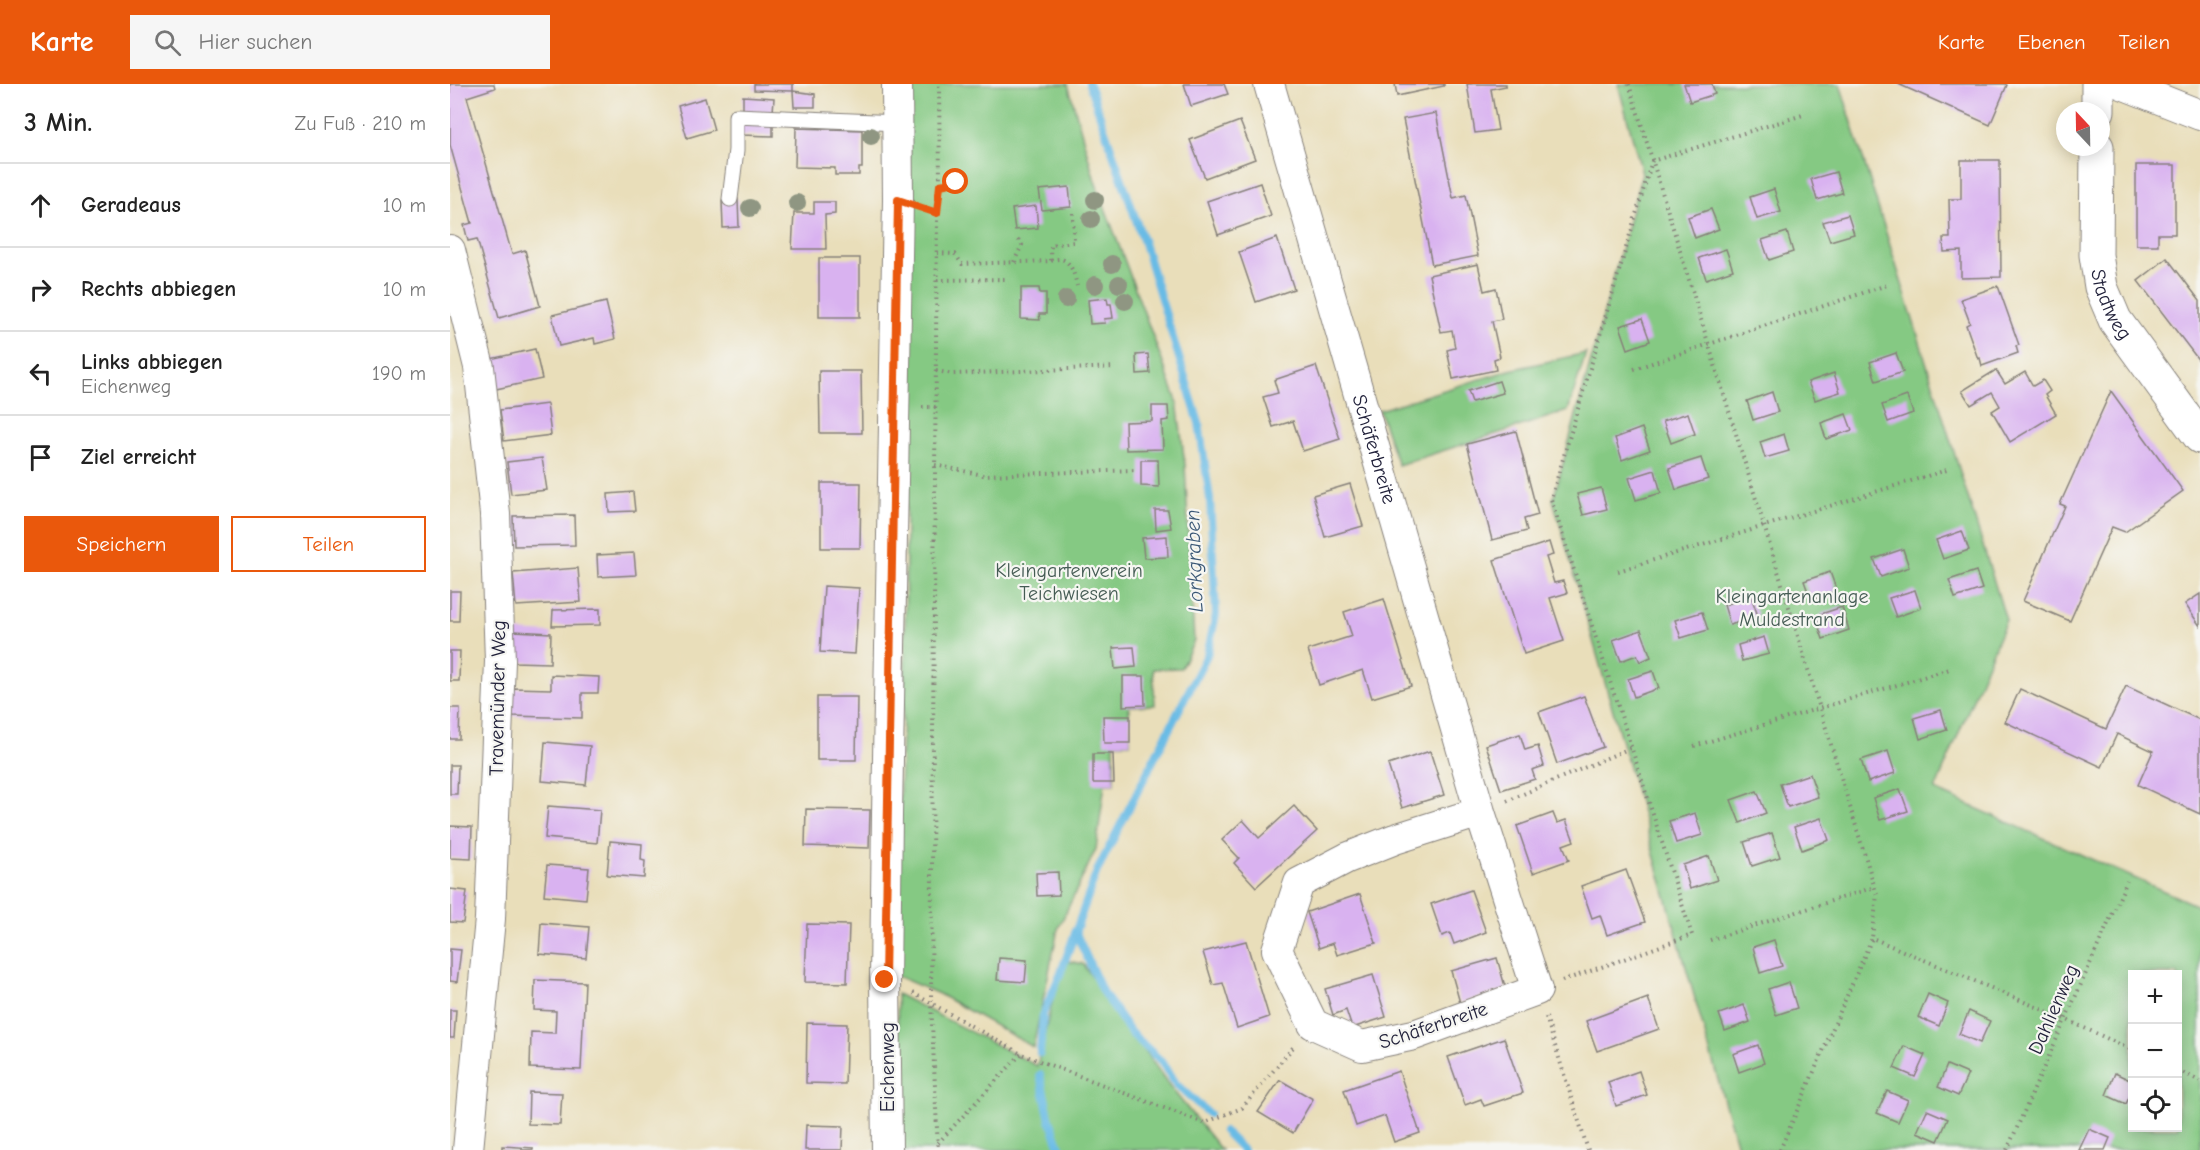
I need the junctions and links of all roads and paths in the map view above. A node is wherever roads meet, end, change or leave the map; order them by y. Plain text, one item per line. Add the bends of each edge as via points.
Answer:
1 (897, 84) edge
2 (939, 84) edge
3 (1269, 84) edge
4 (1629, 84) edge
5 (2098, 84) edge
6 (2122, 84) edge
7 (2098, 102) edge
8 (1806, 114) dead end
9 (2200, 116) edge
10 (898, 123) junction
11 (2097, 156) edge
12 (1652, 161) junction
13 (956, 182) dead end
14 (940, 185) junction
15 (730, 199) dead end
16 (898, 200) junction
17 (1073, 212) dead end
18 (937, 213) junction
19 (1018, 239) dead end
20 (450, 250) edge
21 (937, 253) junction
22 (1051, 261) junction
23 (1014, 262) junction
24 (1006, 279) dead end
25 (937, 280) junction
26 (1890, 284) dead end
27 (1077, 286) dead end
28 (1708, 344) junction
29 (1115, 367) dead end
30 (1634, 369) dead end
31 (936, 371) junction
32 (2200, 437) edge
33 (935, 465) junction
34 (1950, 469) dead end
35 (1137, 470) dead end
36 (1765, 527) junction
37 (1618, 571) dead end
38 (1950, 669) dead end
39 (1820, 707) junction
40 (1694, 746) dead end
41 (1630, 748) junction
42 (1480, 812) junction
43 (2127, 881) dead end
44 (1875, 887) junction
45 (1872, 938) junction
46 (1710, 940) dead end
47 (885, 980) junction
48 (1537, 990) junction
49 (931, 1002) junction
50 (2065, 1018) junction
51 (1313, 1024) junction
52 (2128, 1048) edge
53 (1021, 1054) junction
54 (2182, 1072) edge
55 (2200, 1081) edge
56 (938, 1143) junction
57 (468, 1150) edge
58 (887, 1150) edge
59 (938, 1150) edge
60 (1588, 1150) edge
61 (1780, 1150) edge
62 (2007, 1150) edge

1 - 10 street, Eichenweg
2 - 14 path
3 - 42 street, Schäferbreite
4 - 12 path
5 - 7 street
6 - 9 street
8 - 12 path
10 - 15 lane via 736,116
10 - 16 street, Eichenweg
11 - 32 street, Stadtweg via 2096,255 2101,287 2115,320
12 - 28 path
12 - 41 path via 1551,499
13 - 14 path
14 - 18 path
16 - 18 path
16 - 47 street, Eichenweg
17 - 22 path via 1074,242 1051,245
18 - 21 path
19 - 23 path via 1022,245
20 - 57 street, Travemünder Weg via 479,367 495,514 500,661 490,919
21 - 23 path via 955,254 962,264
21 - 25 path
22 - 23 path
22 - 27 path via 1064,260 1074,270
24 - 25 path
25 - 31 path
26 - 28 path
28 - 30 path
28 - 36 path
29 - 31 path via 953,374
31 - 33 path
33 - 35 path via 983,475
33 - 49 path
34 - 36 path
36 - 37 path
36 - 39 path
38 - 39 path
39 - 40 path
39 - 44 path
41 - 42 path
41 - 48 path via 1692,935
42 - 48 street, Schäferbreite
42 - 51 street via 1395,839 1299,883 1277,950
43 - 50 path, Dahlienweg
44 - 45 path
44 - 46 path
45 - 50 path
45 - 61 path
47 - 49 path
47 - 58 street, Eichenweg
48 - 51 street, Schäferbreite via 1414,1035 1362,1046
48 - 60 path
49 - 53 path
49 - 56 path
50 - 52 path
50 - 62 path, Dahlienweg
51 - 53 path via 1242,1108 1204,1123
53 - 56 path
54 - 55 path
56 - 59 path

